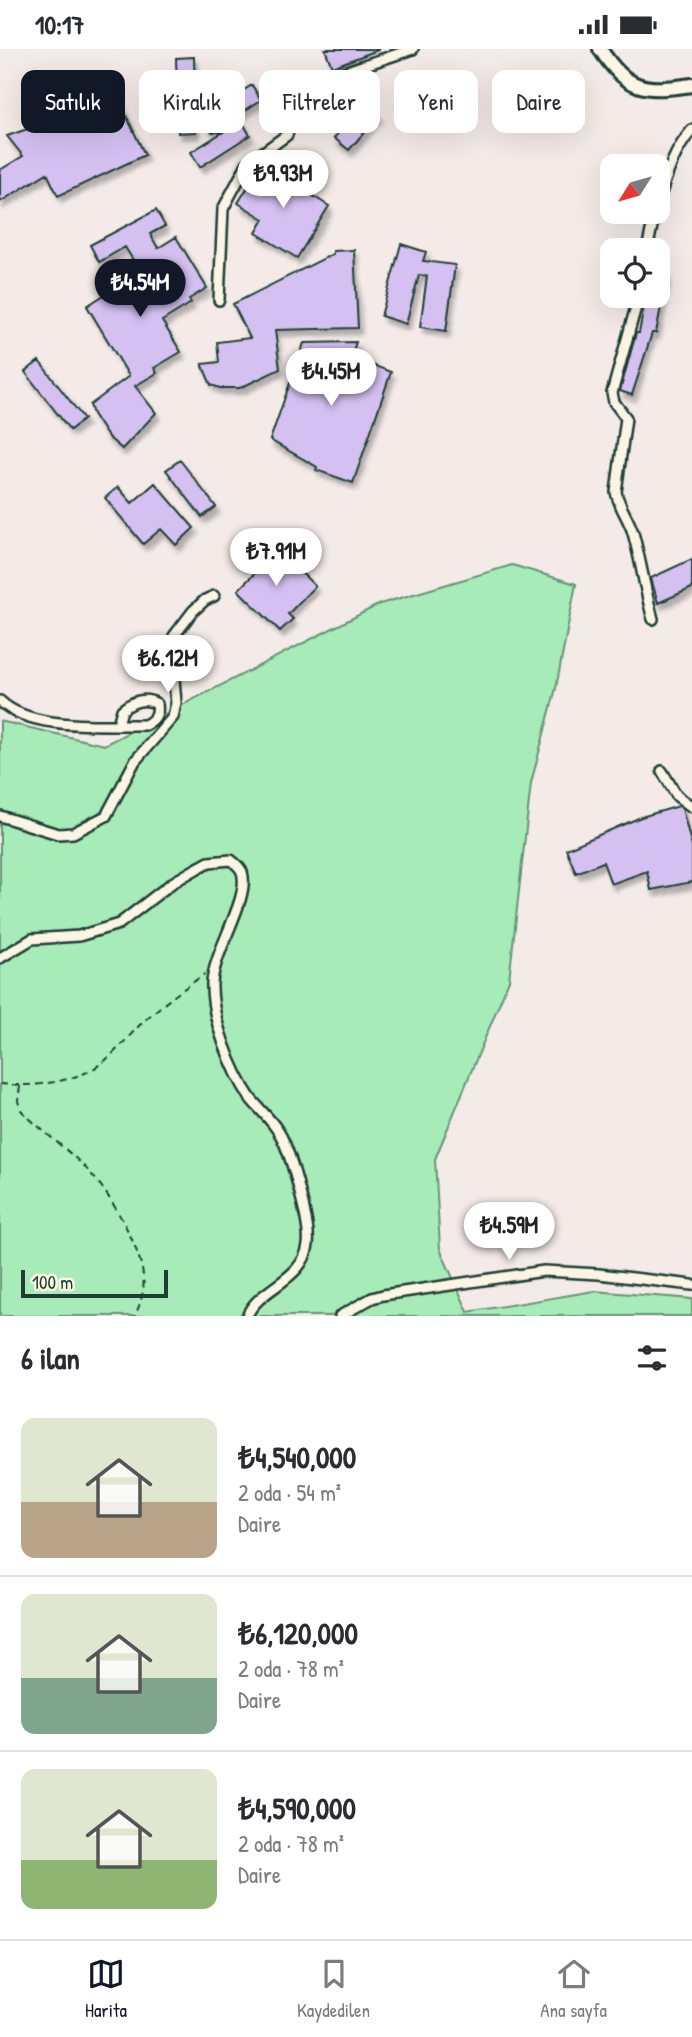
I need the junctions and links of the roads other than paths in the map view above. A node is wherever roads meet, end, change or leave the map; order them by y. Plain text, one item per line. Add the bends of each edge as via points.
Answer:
1 (413, 49) edge
2 (600, 49) edge
3 (692, 85) edge
4 (692, 130) edge
5 (670, 163) edge
6 (219, 300) dead end
7 (636, 308) edge
8 (214, 596) dead end
9 (653, 619) dead end
10 (0, 701) edge
11 (118, 724) dead end
12 (662, 771) dead end
13 (692, 807) edge
14 (0, 816) edge
15 (0, 958) edge
16 (692, 1285) edge
17 (247, 1316) edge
18 (340, 1316) edge

1 - 6 street via 323,79 295,108 287,135 247,164 223,209
2 - 3 street via 615,71 635,86
4 - 5 street
7 - 9 street via 611,393 626,418 615,492 632,530
8 - 14 street via 193,611 174,636 176,709 135,761 106,816 73,833 58,834
10 - 11 street via 45,721
12 - 13 street via 677,796
15 - 17 street via 33,939 79,936 120,924 172,883 209,862 231,860 242,872 242,894 214,967 212,985 225,1047 250,1097 281,1136 308,1228 308,1245 298,1267 250,1308
16 - 18 street via 544,1271 383,1294

